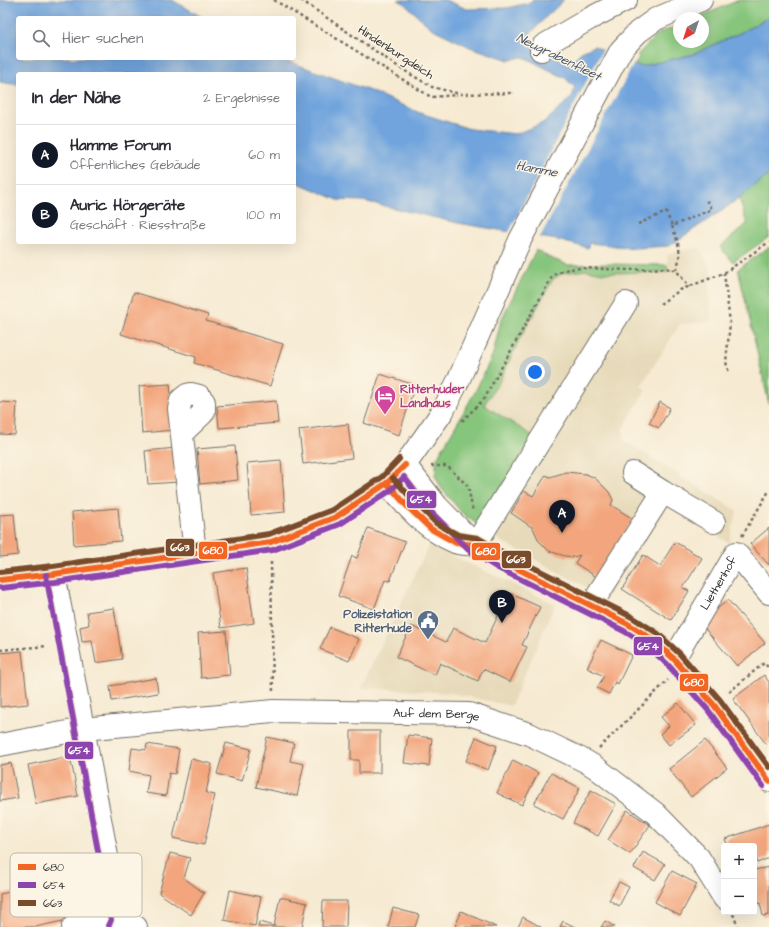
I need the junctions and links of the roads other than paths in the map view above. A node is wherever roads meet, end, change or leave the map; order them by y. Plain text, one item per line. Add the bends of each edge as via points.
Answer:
1 (626, 0) edge
2 (701, 0) edge
3 (541, 50) dead end
4 (626, 303) dead end
5 (182, 433) dead end
6 (405, 465) junction
7 (633, 473) dead end
8 (387, 483) junction
9 (663, 492) junction
10 (714, 522) dead end
11 (474, 545) junction
12 (195, 554) junction
13 (54, 574) junction
14 (0, 580) edge
15 (769, 593) edge
16 (591, 605) junction
17 (678, 663) junction
18 (82, 729) junction
19 (0, 745) edge
20 (769, 781) edge
21 (109, 853) edge
22 (721, 893) edge
23 (124, 925) edge
24 (73, 927) edge

1 - 3 street via 543,46
2 - 6 street via 656,19 638,32 621,50 520,240 443,411
4 - 11 street
5 - 12 street
6 - 8 street
6 - 11 street via 437,506
7 - 9 street
8 - 11 street via 431,529 456,543
8 - 12 street via 336,517 271,542
9 - 10 street
9 - 16 street
11 - 16 street
12 - 13 street
13 - 14 street
13 - 18 street
15 - 17 street, Liethenhof via 736,553
16 - 17 street via 652,639
17 - 20 street via 714,705
18 - 19 street, Auf dem Berge
18 - 21 street
18 - 22 street, Auf dem Berge via 273,711 469,714 529,734 585,761 655,813 699,858
23 - 24 street

